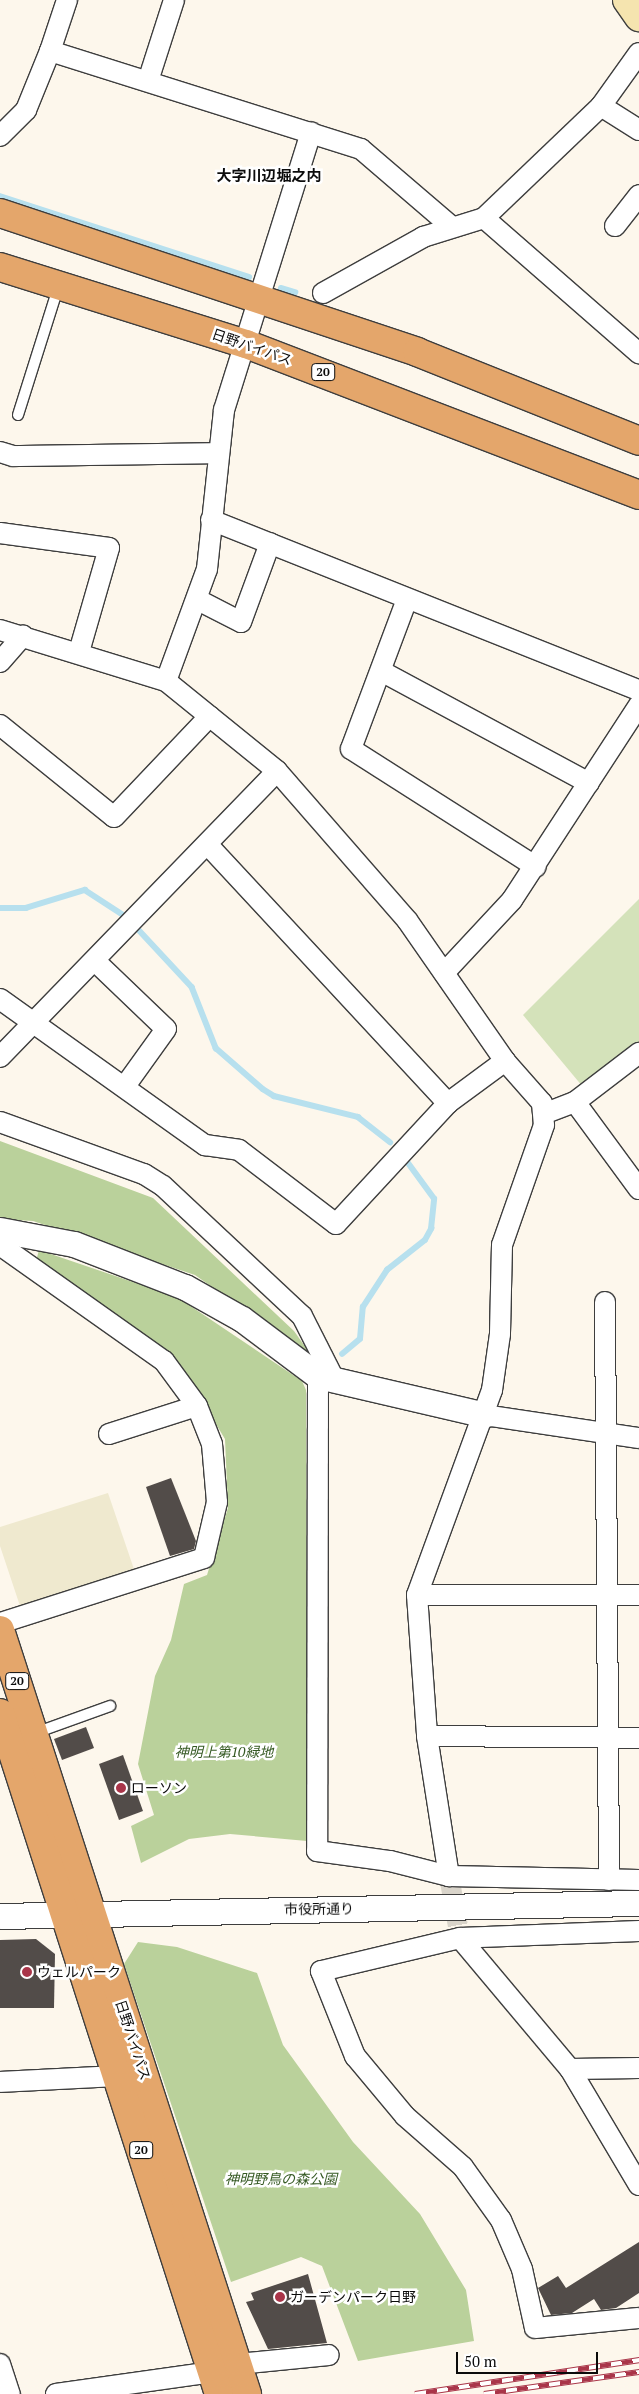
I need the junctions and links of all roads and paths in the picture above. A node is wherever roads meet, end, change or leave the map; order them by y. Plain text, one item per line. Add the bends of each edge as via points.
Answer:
1 (67, 0) edge
2 (174, 0) edge
3 (627, 0) edge
4 (639, 17) edge
5 (50, 51) junction
6 (639, 53) edge
7 (148, 81) junction
8 (601, 106) junction
9 (639, 130) edge
10 (311, 132) junction
11 (0, 136) edge
12 (639, 195) edge
13 (0, 212) edge
14 (484, 218) junction
15 (615, 226) dead end
16 (452, 227) junction
17 (0, 267) edge
18 (59, 284) junction
19 (323, 293) dead end
20 (258, 297) junction
21 (246, 344) junction
22 (639, 352) edge
23 (18, 415) dead end
24 (639, 441) edge
25 (0, 452) edge
26 (217, 454) junction
27 (639, 495) edge
28 (211, 520) junction
29 (0, 532) edge
30 (270, 543) junction
31 (407, 599) junction
32 (198, 600) junction
33 (0, 630) edge
34 (23, 636) junction
35 (80, 652) junction
36 (0, 662) edge
37 (381, 671) junction
38 (166, 681) junction
39 (639, 690) edge
40 (639, 705) edge
41 (210, 716) junction
42 (0, 725) edge
43 (277, 772) junction
44 (589, 783) junction
45 (207, 844) junction
46 (536, 867) junction
47 (95, 961) junction
48 (444, 973) junction
49 (0, 999) edge
50 (36, 1022) junction
51 (639, 1053) edge
52 (0, 1058) edge
53 (505, 1061) junction
54 (125, 1086) junction
55 (575, 1102) junction
56 (448, 1103) junction
57 (546, 1113) junction
58 (0, 1122) edge
59 (639, 1189) edge
60 (0, 1230) edge
61 (0, 1245) edge
62 (605, 1302) dead end
63 (326, 1378) junction
64 (197, 1406) junction
65 (485, 1415) junction
66 (604, 1432) junction
67 (109, 1434) dead end
68 (639, 1438) edge
69 (605, 1594) junction
70 (417, 1595) junction
71 (639, 1595) edge
72 (0, 1623) edge
73 (0, 1630) edge
74 (110, 1706) dead end
75 (0, 1713) edge
76 (427, 1736) junction
77 (607, 1738) junction
78 (639, 1738) edge
79 (15, 1741) edge
80 (449, 1876) junction
81 (609, 1880) junction
82 (639, 1880) edge
83 (639, 1903) edge
84 (92, 1913) junction
85 (65, 1914) junction
86 (0, 1916) edge
87 (639, 1931) edge
88 (460, 1938) junction
89 (639, 2068) edge
90 (570, 2069) junction
91 (117, 2076) junction
92 (0, 2082) edge
93 (639, 2185) edge
94 (639, 2318) edge
95 (329, 2355) dead end
96 (0, 2364) edge
97 (229, 2381) edge
98 (10, 2394) edge
99 (56, 2394) edge

1 - 5 street
2 - 7 street
3 - 4 main road
5 - 7 street
5 - 11 street via 26,110
6 - 8 street
7 - 10 street
8 - 9 street
8 - 14 street
10 - 16 street via 361,149
10 - 20 street
12 - 15 street
13 - 20 highway
14 - 16 street
14 - 22 street
16 - 19 street via 415,241
17 - 18 highway, 日野バイパス / 20
18 - 21 highway, 日野バイパス / 20
18 - 23 lane
20 - 21 street
20 - 24 highway via 417,352
21 - 26 street via 224,410
21 - 27 highway, 日野バイパス / 20
25 - 26 street via 13,456
26 - 28 street
28 - 30 street
28 - 32 street via 207,569
29 - 35 street via 109,548
30 - 31 street
30 - 32 street via 240,622
31 - 37 street
31 - 39 street
32 - 38 street
33 - 34 street
34 - 35 street
34 - 36 street
35 - 38 street
37 - 44 street
37 - 46 street via 351,749
38 - 41 street
40 - 44 street
41 - 42 street via 114,817
41 - 43 street
43 - 45 street
43 - 48 street via 407,920
44 - 46 street
45 - 47 street
45 - 56 street
46 - 48 street via 512,900
47 - 50 street
47 - 54 street via 166,1029
48 - 53 street
49 - 50 street
50 - 52 street
50 - 54 street
51 - 55 street
53 - 56 street
53 - 57 street
54 - 56 street via 206,1145 238,1150 336,1224
55 - 57 street
55 - 59 street
57 - 65 street via 502,1245 500,1334
58 - 63 street via 144,1174 163,1186 302,1316
60 - 63 street via 74,1244 185,1287 242,1320
61 - 64 street via 164,1361
62 - 66 street
63 - 65 street
63 - 80 street via 317,1851 390,1861
64 - 67 street
64 - 72 street via 212,1444 216,1502 204,1558
65 - 66 street
65 - 70 street
66 - 68 street
66 - 69 street
69 - 70 street
69 - 71 street
69 - 77 street
70 - 76 street
73 - 79 highway, 日野バイパス / 20
74 - 79 lane
75 - 79 highway, 日野バイパス / 20
76 - 77 street
76 - 80 street
77 - 78 street
77 - 81 street
79 - 84 highway, 日野バイパス / 20
79 - 85 highway, 日野バイパス / 20
80 - 81 street
81 - 82 street
83 - 84 street, 市役所通り
84 - 85 street, 市役所通り
84 - 97 highway, 日野バイパス / 20
85 - 86 street, 市役所通り
85 - 91 highway, 日野バイパス / 20
87 - 88 street
88 - 90 street
88 - 94 street via 320,1971 355,2056 405,2116 463,2167 501,2220 522,2269 536,2328
89 - 90 street
90 - 93 street
91 - 92 street
91 - 97 highway, 日野バイパス / 20
95 - 97 street
96 - 98 street
97 - 99 street

